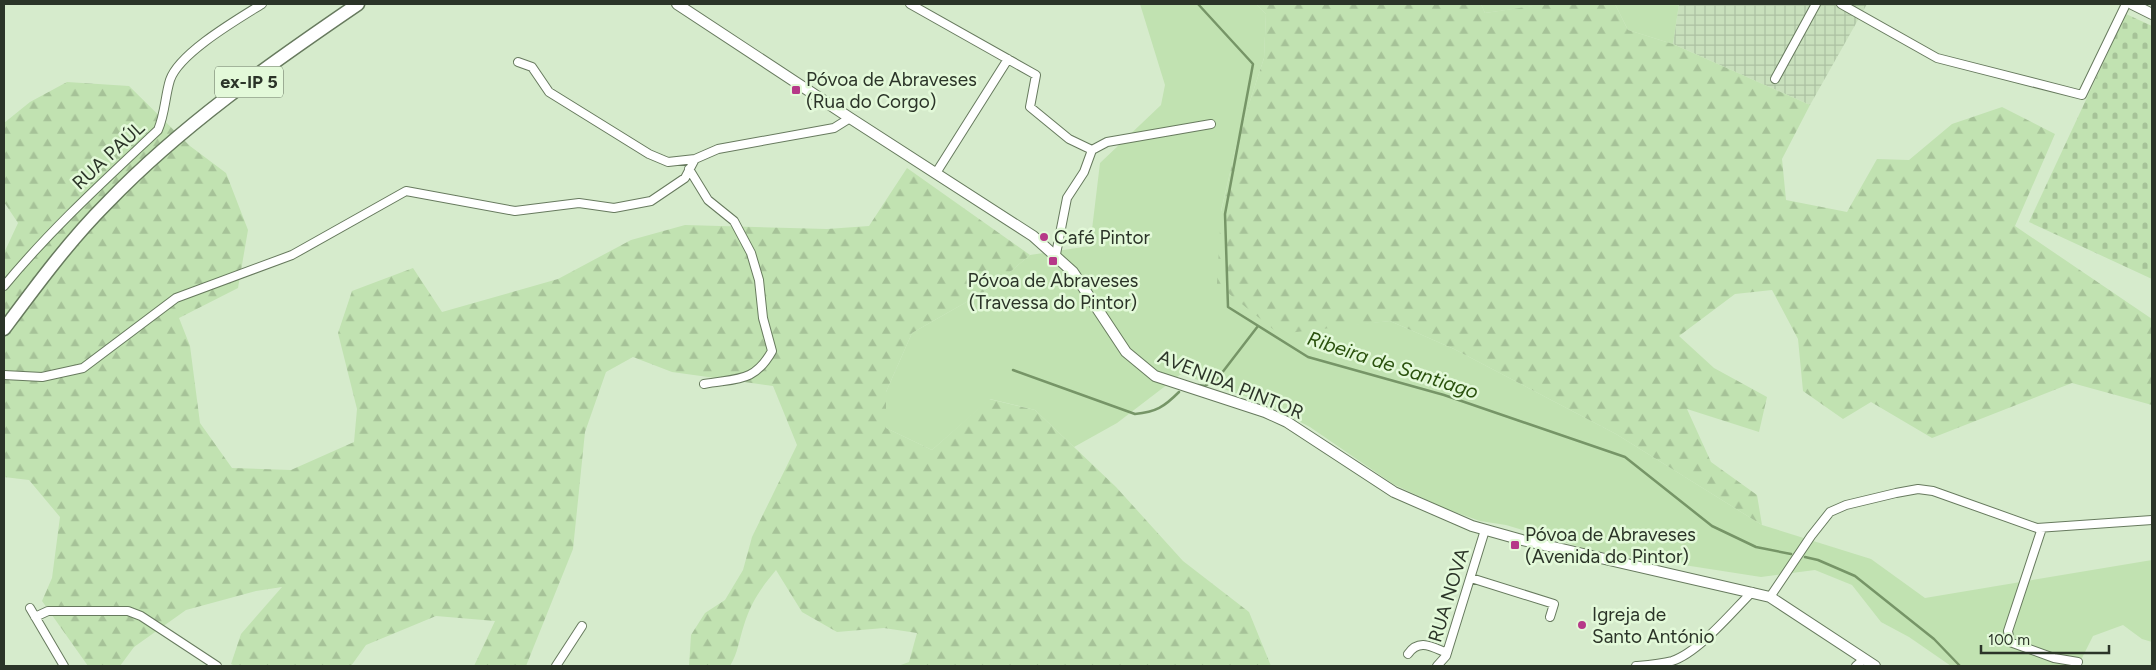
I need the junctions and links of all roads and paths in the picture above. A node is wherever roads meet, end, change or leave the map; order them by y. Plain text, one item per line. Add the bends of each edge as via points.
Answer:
1 (262, 4) edge
2 (358, 4) edge
3 (677, 4) edge
4 (910, 4) edge
5 (1816, 4) edge
6 (1841, 4) edge
7 (2126, 4) edge
8 (2132, 4) edge
9 (2152, 14) edge
10 (1008, 59) junction
11 (518, 62) dead end
12 (1775, 79) dead end
13 (850, 118) junction
14 (1211, 124) dead end
15 (1092, 150) junction
16 (696, 159) junction
17 (689, 169) junction
18 (936, 173) junction
19 (1056, 254) junction
20 (4, 286) edge
21 (4, 329) edge
22 (4, 375) edge
23 (704, 384) dead end
24 (2152, 520) edge
25 (2042, 528) junction
26 (1485, 530) junction
27 (1471, 578) junction
28 (1752, 592) junction
29 (1770, 597) junction
30 (30, 608) dead end
31 (35, 617) junction
32 (1550, 617) dead end
33 (582, 626) dead end
34 (1447, 653) junction
35 (1408, 654) dead end
36 (2078, 662) dead end
37 (1860, 663) edge
38 (64, 666) edge
39 (217, 666) edge
40 (556, 666) edge
41 (1437, 666) edge
42 (1636, 666) edge
43 (1875, 666) edge

1 - 20 street, RUA PAÚL via 203,44 176,68 158,130 32,252
2 - 21 highway, ex-IP 5 via 210,111 144,167 94,218
3 - 13 street, AVENIDA PINTOR
4 - 10 street
5 - 12 street
6 - 7 street via 1937,58 2082,95
8 - 9 street
10 - 15 street via 1036,74 1030,107 1069,139
10 - 18 street
11 - 16 street via 532,67 549,92 649,154 668,162
13 - 16 street via 834,128 718,148
13 - 18 street, AVENIDA PINTOR
14 - 15 street via 1107,142
15 - 19 street via 1084,172 1067,198
16 - 17 street
17 - 22 street via 684,178 651,201 614,208 579,203 514,211 406,191 292,255 176,298 83,368 42,376
17 - 23 street via 708,200 734,221 751,253 772,351 764,366 750,376
18 - 19 street, AVENIDA PINTOR
19 - 26 street, AVENIDA PINTOR via 1082,282 1126,352 1155,376 1287,422 1394,492
24 - 25 street
25 - 29 street via 1934,491 1918,489 1846,505 1830,512
25 - 36 street via 2008,631 2010,642 2054,658
26 - 27 street, RUA NOVA
26 - 28 street, AVENIDA PINTOR
27 - 32 street via 1554,604
27 - 34 street, RUA NOVA
28 - 29 street, AVENIDA PINTOR
28 - 42 street via 1685,655 1672,661
29 - 37 street, AVENIDA PINTOR
30 - 31 street
31 - 38 street
31 - 39 street via 48,610 128,612 141,616
33 - 40 street
34 - 35 street via 1419,644 1413,646
34 - 41 street, RUA NOVA
37 - 43 street, AVENIDA PINTOR

